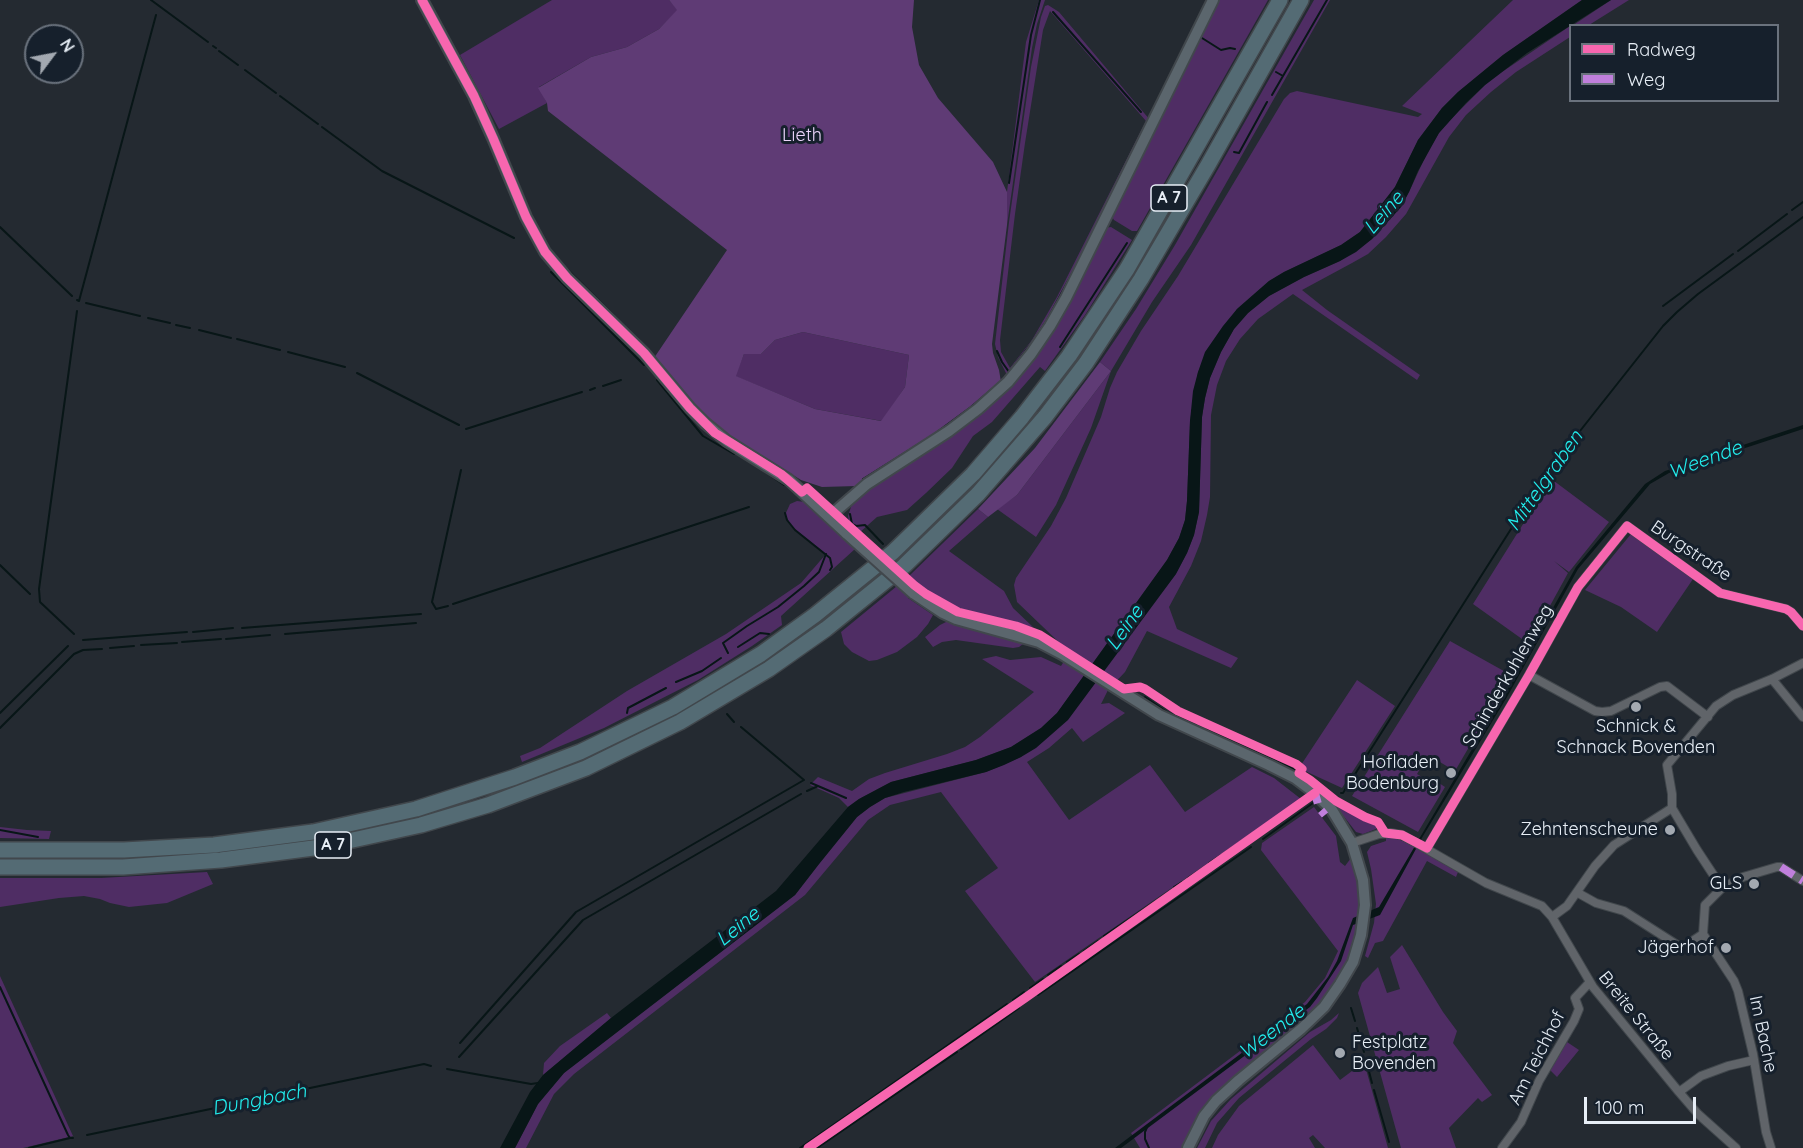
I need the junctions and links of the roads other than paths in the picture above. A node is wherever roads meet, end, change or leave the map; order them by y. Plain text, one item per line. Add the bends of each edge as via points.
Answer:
1 (422, 0) edge
2 (1214, 0) edge
3 (1280, 0) edge
4 (1301, 0) edge
5 (829, 517) junction
6 (1627, 526) joint
7 (1803, 626) edge
8 (1803, 663) edge
9 (1529, 675) junction
10 (1772, 679) junction
11 (1707, 717) junction
12 (1803, 717) edge
13 (1672, 808) junction
14 (1352, 843) junction
15 (1425, 847) junction
16 (0, 850) edge
17 (0, 867) edge
18 (1803, 881) edge
19 (1722, 888) junction
20 (1578, 893) junction
21 (1552, 917) junction
22 (1703, 934) junction
23 (1589, 982) junction
24 (1754, 1060) junction
25 (1678, 1092) junction
26 (1188, 1148) edge
27 (1502, 1148) edge
28 (1736, 1148) edge
29 (1771, 1148) edge

1 - 5 main road via 474,96 545,252 644,353 705,423 781,474
2 - 5 main road via 1066,298 1031,354 1008,382 972,413 867,484
3 - 16 highway, A 7 via 1127,269 1028,410 973,474 893,552 761,654 673,706 580,752 483,789 382,818 301,834 204,846
4 - 17 highway, A 7 via 1141,279 1045,417 986,486 929,543 852,609 769,669 700,711 618,753 521,794 421,825 321,847 221,860 123,867
5 - 14 main road, bridge via 913,593 943,613 1040,642 1174,723 1296,778 1332,810
6 - 7 street, Burgstraße via 1720,593 1786,609
6 - 9 street, Schinderkuhlenweg via 1578,587
8 - 10 street
9 - 11 street via 1605,713 1667,686
9 - 15 street, Schinderkuhlenweg
10 - 11 street via 1727,699
10 - 12 street
11 - 13 street via 1667,765
13 - 19 street
13 - 20 street via 1614,845
14 - 15 street via 1385,833 1397,834
14 - 26 main road via 1363,880 1365,905 1353,962 1324,1007 1216,1101
15 - 21 street via 1486,883 1540,904
18 - 19 street via 1777,867
19 - 22 street via 1707,901
20 - 21 street
20 - 22 street via 1624,911 1682,948
21 - 23 street, Breite Straße
22 - 24 street, Im Bache via 1737,986
23 - 25 street, Breite Straße
23 - 27 street, Am Teichhof via 1575,999 1579,1009 1574,1021 1521,1122
24 - 25 street via 1701,1076
24 - 29 street, Im Bache
25 - 28 street, Breite Straße

